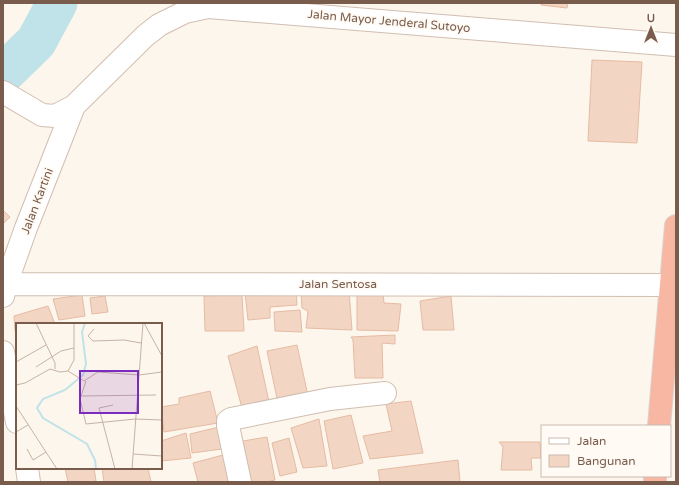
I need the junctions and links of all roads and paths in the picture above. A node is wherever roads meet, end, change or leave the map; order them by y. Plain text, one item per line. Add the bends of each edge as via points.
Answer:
1 (676, 45) edge
2 (3, 92) edge
3 (74, 106) junction
4 (676, 226) edge
5 (673, 285) edge
6 (4, 290) edge
7 (3, 352) edge
8 (385, 393) dead end
9 (16, 417) edge
10 (659, 425) edge
11 (26, 469) edge
12 (30, 482) edge
13 (240, 482) edge

1 - 3 street, Jalan Mayor Jenderal Sutoyo via 208,7 185,12 159,25
2 - 3 street, Jalan Mayor Jenderal Sutoyo via 42,115 55,116
3 - 6 street, Jalan Kartini
4 - 5 highway
5 - 6 street, Jalan Sentosa
5 - 10 highway
7 - 9 street
8 - 13 street via 330,399 231,419 228,426
11 - 12 street

